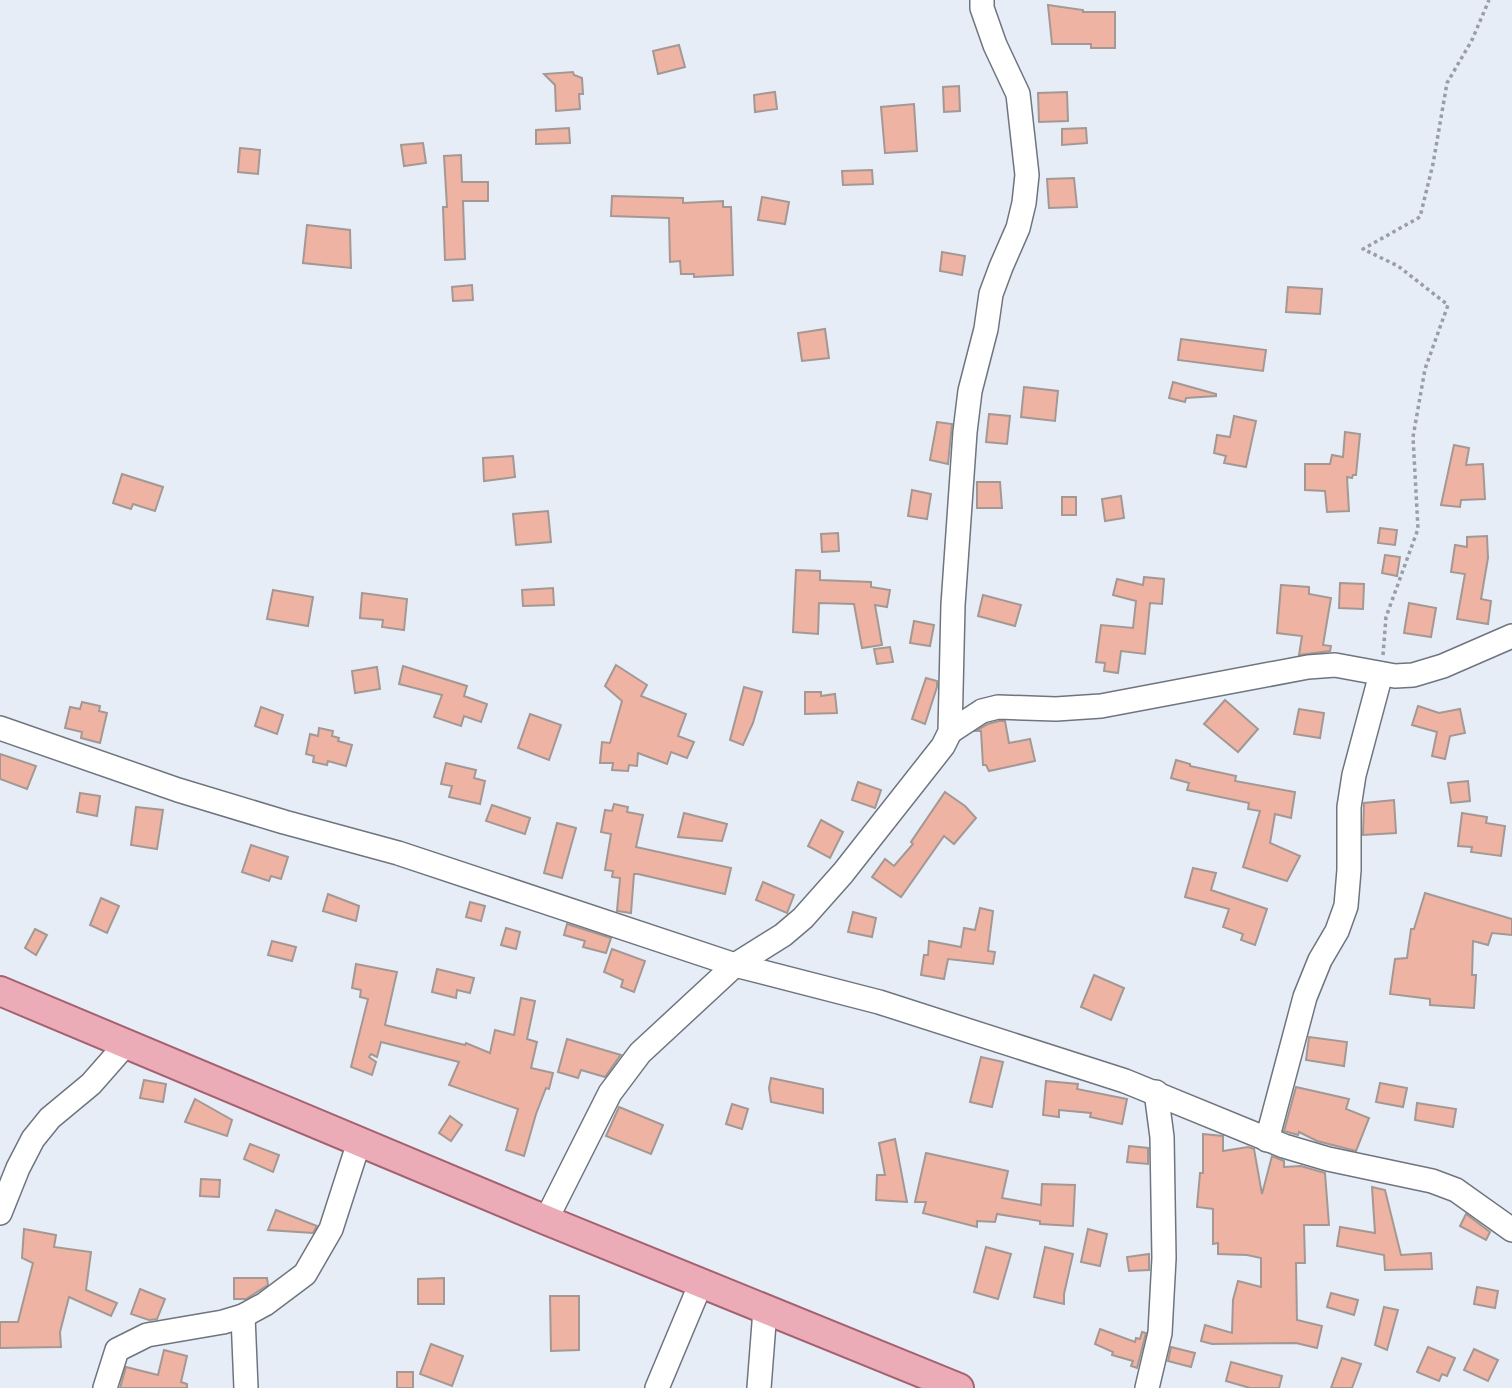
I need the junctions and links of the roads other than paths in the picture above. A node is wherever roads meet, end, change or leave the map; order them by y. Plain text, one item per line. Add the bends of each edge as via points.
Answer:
1 (982, 0) edge
2 (1512, 636) edge
3 (1381, 674) junction
4 (0, 728) edge
5 (950, 732) junction
6 (735, 965) junction
7 (0, 991) edge
8 (127, 1043) junction
9 (1156, 1092) junction
10 (1267, 1140) junction
11 (359, 1142) junction
12 (0, 1213) edge
13 (546, 1220) junction
14 (1512, 1230) edge
15 (701, 1283) junction
16 (765, 1310) junction
17 (243, 1316) junction
18 (105, 1388) edge
19 (246, 1388) edge
20 (657, 1388) edge
21 (759, 1388) edge
22 (959, 1388) edge
23 (1147, 1388) edge

1 - 5 street via 995,45 1018,94 1027,174 1018,228 992,294 970,391 953,605
2 - 3 street via 1413,675
3 - 5 street via 1335,665 1308,667 1101,706 998,707
3 - 10 street via 1349,807 1346,906 1305,997
4 - 6 street via 178,790 398,853
5 - 6 street via 803,918
6 - 9 street via 879,1002
6 - 13 street via 640,1053 610,1093
7 - 8 main road
8 - 11 main road
8 - 12 street via 33,1139
9 - 10 street
9 - 23 street via 1162,1137 1164,1258 1160,1333
10 - 14 street via 1457,1190
11 - 13 main road
11 - 17 street via 331,1229 305,1275
13 - 15 main road
15 - 16 main road
15 - 20 street
16 - 21 street
16 - 22 main road
17 - 18 street via 146,1335 117,1350
17 - 19 street

